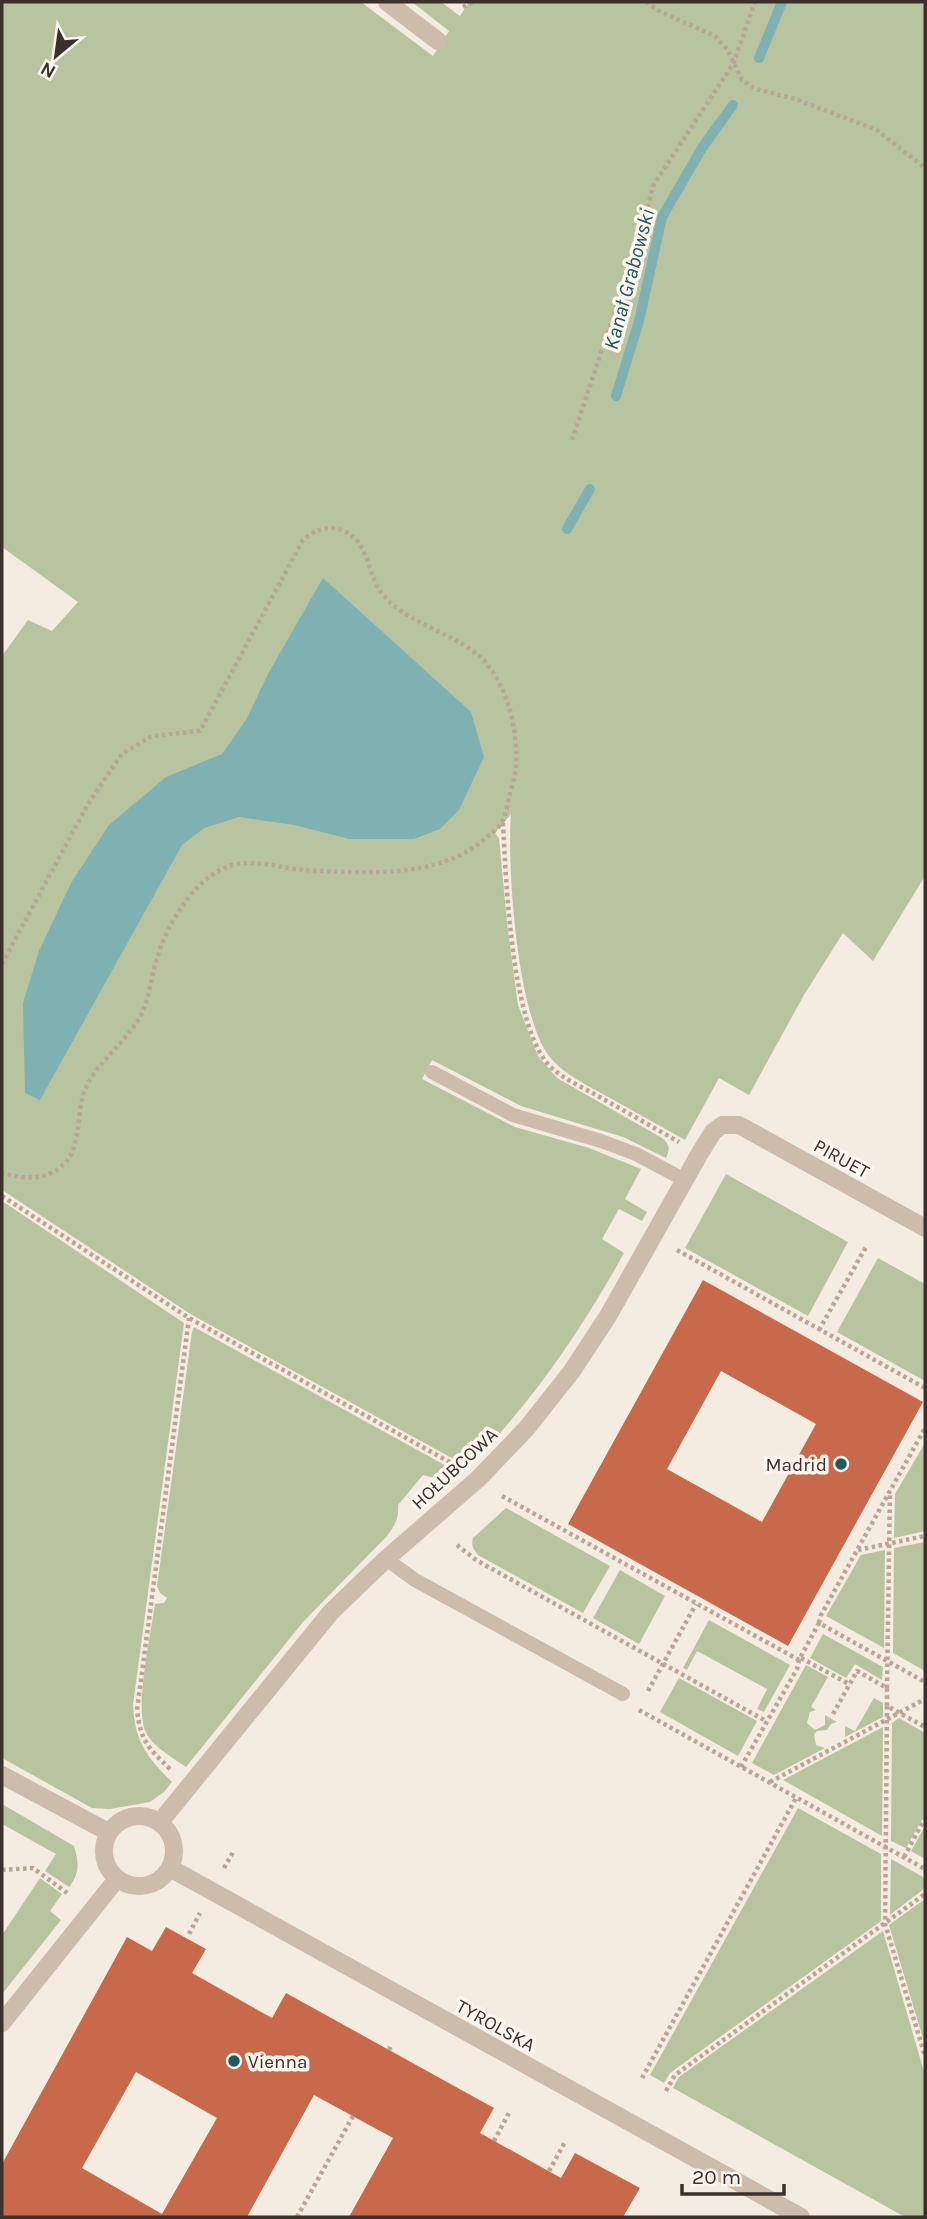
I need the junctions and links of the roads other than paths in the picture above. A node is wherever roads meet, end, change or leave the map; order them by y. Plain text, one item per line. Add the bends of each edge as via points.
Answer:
1 (387, 2) edge
2 (438, 40) dead end
3 (432, 1072) dead end
4 (739, 1125) joint
5 (685, 1180) junction
6 (925, 1228) edge
7 (386, 1559) junction
8 (623, 1694) road end
9 (2, 1775) edge
10 (160, 1822) junction
11 (108, 1832) junction
12 (170, 1868) junction
13 (117, 1879) junction
14 (2, 2023) edge
15 (801, 2217) edge

1 - 2 street
3 - 5 lane via 513,1115 636,1154
4 - 5 street, HOŁUBCOWA via 722,1125 713,1132
4 - 6 street, PIRUET
5 - 7 street, HOŁUBCOWA via 572,1371 478,1479
7 - 8 lane via 415,1580
7 - 10 street, HOŁUBCOWA via 331,1612
9 - 11 street
10 - 11 street via 138,1815
10 - 12 street via 172,1839
11 - 13 street via 104,1854
12 - 13 street via 153,1883 131,1885
12 - 15 street, TYROLSKA
13 - 14 street

